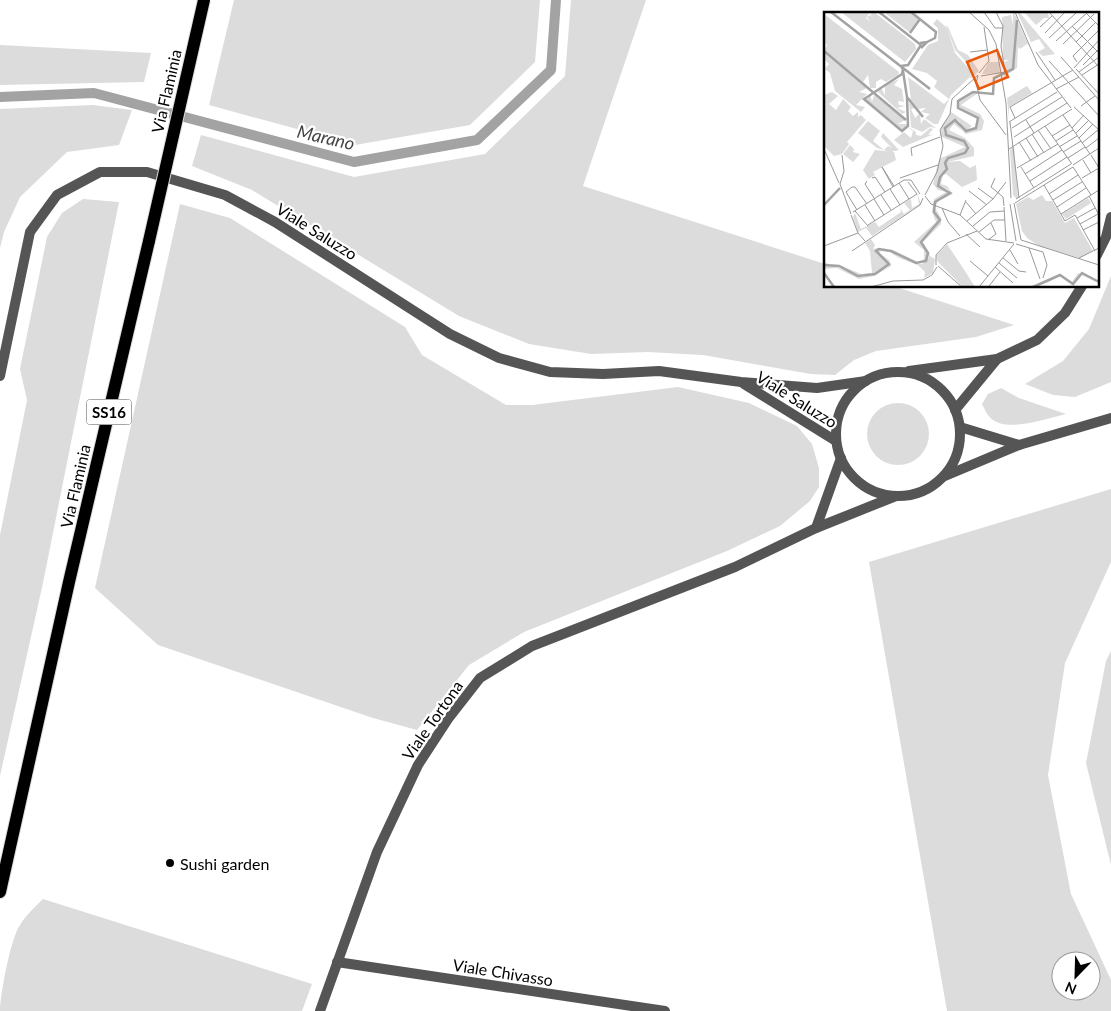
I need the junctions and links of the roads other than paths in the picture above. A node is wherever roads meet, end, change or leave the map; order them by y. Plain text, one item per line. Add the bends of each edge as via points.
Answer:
1 (204, 0) edge
2 (1111, 217) edge
3 (1098, 253) edge
4 (1081, 288) edge
5 (997, 359) junction
6 (900, 372) junction
7 (0, 376) edge
8 (866, 381) junction
9 (741, 382) junction
10 (955, 410) junction
11 (1111, 418) edge
12 (960, 428) junction
13 (836, 441) junction
14 (1019, 445) junction
15 (841, 458) junction
16 (944, 476) junction
17 (896, 496) junction
18 (816, 528) junction
19 (0, 892) edge
20 (337, 962) junction
21 (320, 1011) edge
22 (665, 1011) edge

1 - 19 main road, Via Flaminia / SS16, bridge
2 - 3 street
4 - 5 street via 1065,313 1037,340
5 - 6 street
5 - 10 street
6 - 8 street
6 - 10 street via 934,383
7 - 9 street, Viale Saluzzo via 30,232 57,195 100,172 147,172 225,195 275,222 450,334 499,358 550,372 659,371
8 - 9 street, Viale Saluzzo via 817,388
8 - 13 street via 852,392 843,406
9 - 13 street, Viale Saluzzo
10 - 12 street
11 - 14 street
12 - 14 street
12 - 16 street via 960,445
13 - 15 street
14 - 16 street
15 - 17 street via 863,485 879,493
15 - 18 street
16 - 17 street via 930,488
17 - 18 street, Viale Tortona
18 - 20 street, Viale Tortona via 735,567 532,646 480,678 418,765 377,852
20 - 21 street, Viale Tortona
20 - 22 street, Viale Chivasso

